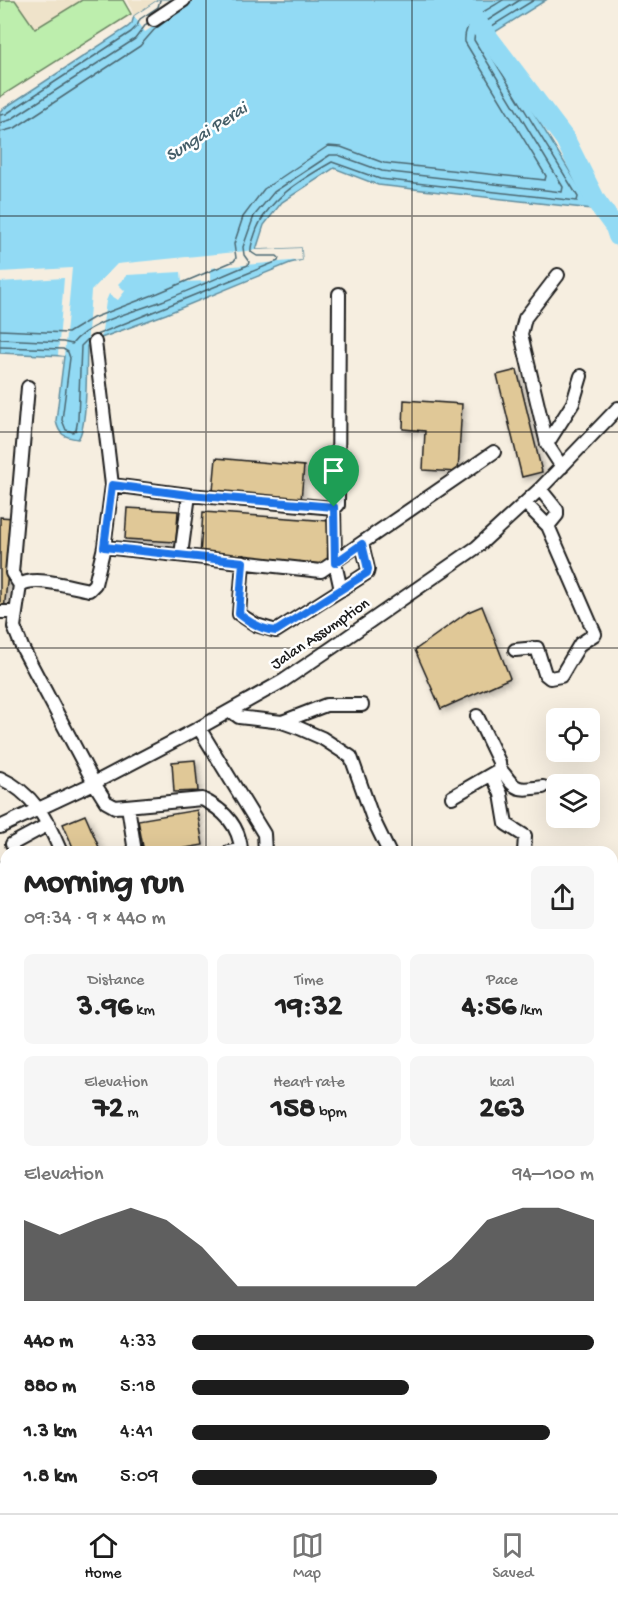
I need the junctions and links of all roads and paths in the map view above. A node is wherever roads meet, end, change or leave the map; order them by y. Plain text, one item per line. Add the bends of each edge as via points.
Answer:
1 (184, 0) edge
2 (154, 20) dead end
3 (558, 275) dead end
4 (339, 294) dead end
5 (95, 342) dead end
6 (581, 376) dead end
7 (28, 387) dead end
8 (618, 408) edge
9 (547, 444) junction
10 (494, 452) dead end
11 (562, 467) junction
12 (112, 485) junction
13 (540, 489) junction
14 (189, 495) junction
15 (525, 503) junction
16 (334, 507) junction
17 (548, 526) junction
18 (362, 544) junction
19 (104, 547) junction
20 (181, 555) junction
21 (243, 562) junction
22 (335, 563) junction
23 (20, 585) junction
24 (341, 590) junction
25 (0, 612) edge
26 (15, 612) junction
27 (515, 650) dead end
28 (362, 705) dead end
29 (231, 711) junction
30 (477, 716) dead end
31 (282, 722) junction
32 (199, 728) junction
33 (496, 771) junction
34 (0, 778) edge
35 (94, 783) junction
36 (543, 787) dead end
37 (452, 797) dead end
38 (128, 806) junction
39 (39, 807) junction
40 (49, 824) junction
41 (1, 827) edge
42 (12, 846) edge
43 (16, 846) edge
44 (58, 846) edge
45 (134, 846) edge
46 (240, 846) edge
47 (265, 846) edge
48 (386, 846) edge
49 (524, 846) edge

1 - 2 street
3 - 9 street via 525,318 521,334
4 - 16 street via 338,505
5 - 12 street
6 - 9 street via 573,404
7 - 23 street via 12,573
8 - 11 street, Jalan Assumption
9 - 11 street
10 - 18 street
11 - 13 street, Jalan Assumption
12 - 14 street
12 - 19 street
13 - 15 street, Jalan Assumption
13 - 17 street via 557,510
14 - 16 street
14 - 20 street
15 - 17 street
15 - 29 street, Jalan Assumption via 477,547 399,603
16 - 22 street
17 - 27 street via 595,634 580,644 561,676 550,678 544,674 537,648
18 - 22 street
18 - 24 street via 367,573
19 - 20 street
19 - 23 street via 95,584 89,590 35,580
20 - 21 street
21 - 22 street via 321,571
21 - 24 street via 239,614 269,631 276,631
22 - 24 street
23 - 26 street
25 - 26 street
26 - 35 street via 14,627 22,647
28 - 31 street via 326,705
29 - 31 street via 239,717
29 - 32 street, Jalan Assumption
30 - 33 street via 500,762
31 - 48 street via 322,738 351,757
32 - 35 street, Jalan Assumption
32 - 47 street via 264,834
33 - 36 street via 516,789
33 - 37 street
33 - 49 street via 506,824 525,836
34 - 39 street
35 - 38 street via 106,802 115,807
35 - 39 street, Jalan Assumption
38 - 45 street
38 - 46 street via 202,799 215,805 237,828
39 - 40 street
39 - 41 street, Jalan Assumption
40 - 43 street
40 - 44 street
41 - 42 street

